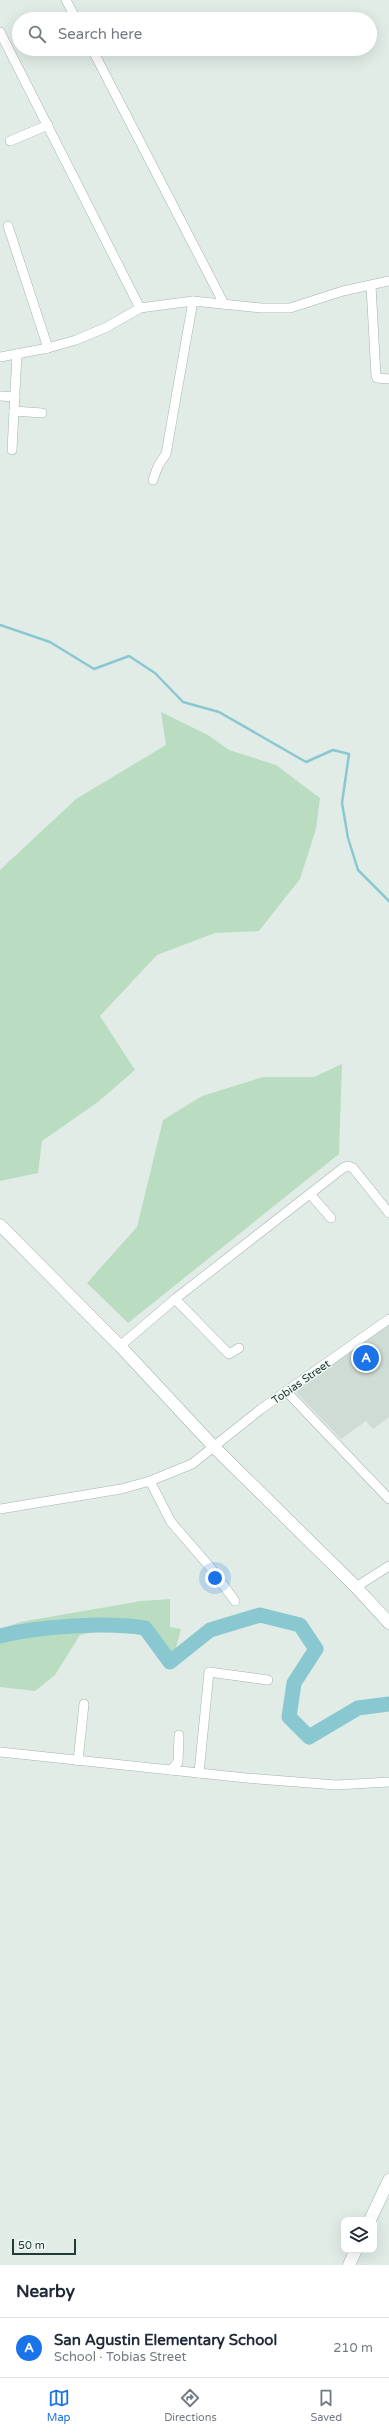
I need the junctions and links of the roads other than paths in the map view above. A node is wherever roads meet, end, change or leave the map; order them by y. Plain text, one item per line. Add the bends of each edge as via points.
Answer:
1 (66, 0) edge
2 (72, 12) edge
3 (0, 32) edge
4 (12, 55) edge
5 (12, 56) edge
6 (96, 56) edge
7 (48, 125) junction
8 (10, 141) dead end
9 (8, 226) dead end
10 (389, 282) edge
11 (371, 286) junction
12 (193, 301) junction
13 (224, 304) junction
14 (140, 308) junction
15 (48, 348) junction
16 (17, 354) junction
17 (0, 357) edge
18 (387, 381) edge
19 (0, 396) edge
20 (15, 397) junction
21 (14, 411) junction
22 (42, 413) dead end
23 (12, 450) dead end
24 (153, 480) dead end
25 (310, 1194) junction
26 (389, 1212) edge
27 (331, 1218) dead end
28 (0, 1225) edge
29 (175, 1299) junction
30 (389, 1319) edge
31 (120, 1346) junction
32 (239, 1348) dead end
33 (286, 1392) junction
34 (215, 1448) junction
35 (150, 1481) junction
36 (389, 1499) edge
37 (0, 1509) edge
38 (389, 1566) edge
39 (356, 1587) junction
40 (235, 1600) dead end
41 (389, 1623) edge
42 (268, 1680) dead end
43 (84, 1704) dead end
44 (179, 1735) dead end
45 (0, 1752) edge
46 (78, 1761) junction
47 (171, 1770) junction
48 (199, 1773) junction
49 (389, 1782) edge
50 (389, 2180) edge
51 (371, 2217) edge
52 (355, 2253) edge
53 (349, 2265) edge

1 - 2 street
3 - 4 street
5 - 7 street
6 - 13 street
7 - 8 street
7 - 14 street
9 - 15 street
10 - 11 street
11 - 13 street via 343,291 290,308
11 - 18 street via 376,376
12 - 13 street
12 - 14 street
12 - 24 street via 166,454
14 - 15 street via 95,332
15 - 16 street
16 - 17 street
16 - 20 street
19 - 20 street
20 - 21 street
21 - 22 street
21 - 23 street
25 - 26 street via 348,1166 353,1168
25 - 27 street
25 - 29 street
28 - 31 street
29 - 31 street
29 - 32 street via 229,1354
30 - 33 street, Tobias Street
31 - 34 street
33 - 34 street, Tobias Street via 242,1423
33 - 36 street
34 - 35 street, Tobias Street via 192,1464
34 - 39 street
35 - 37 street, Tobias Street via 121,1489
35 - 40 street via 171,1522
38 - 39 street
39 - 41 street
42 - 48 street via 210,1672
43 - 46 street
44 - 47 street via 178,1762
45 - 46 street
46 - 47 street
47 - 48 street
48 - 49 street via 336,1785
50 - 51 street
52 - 53 street

